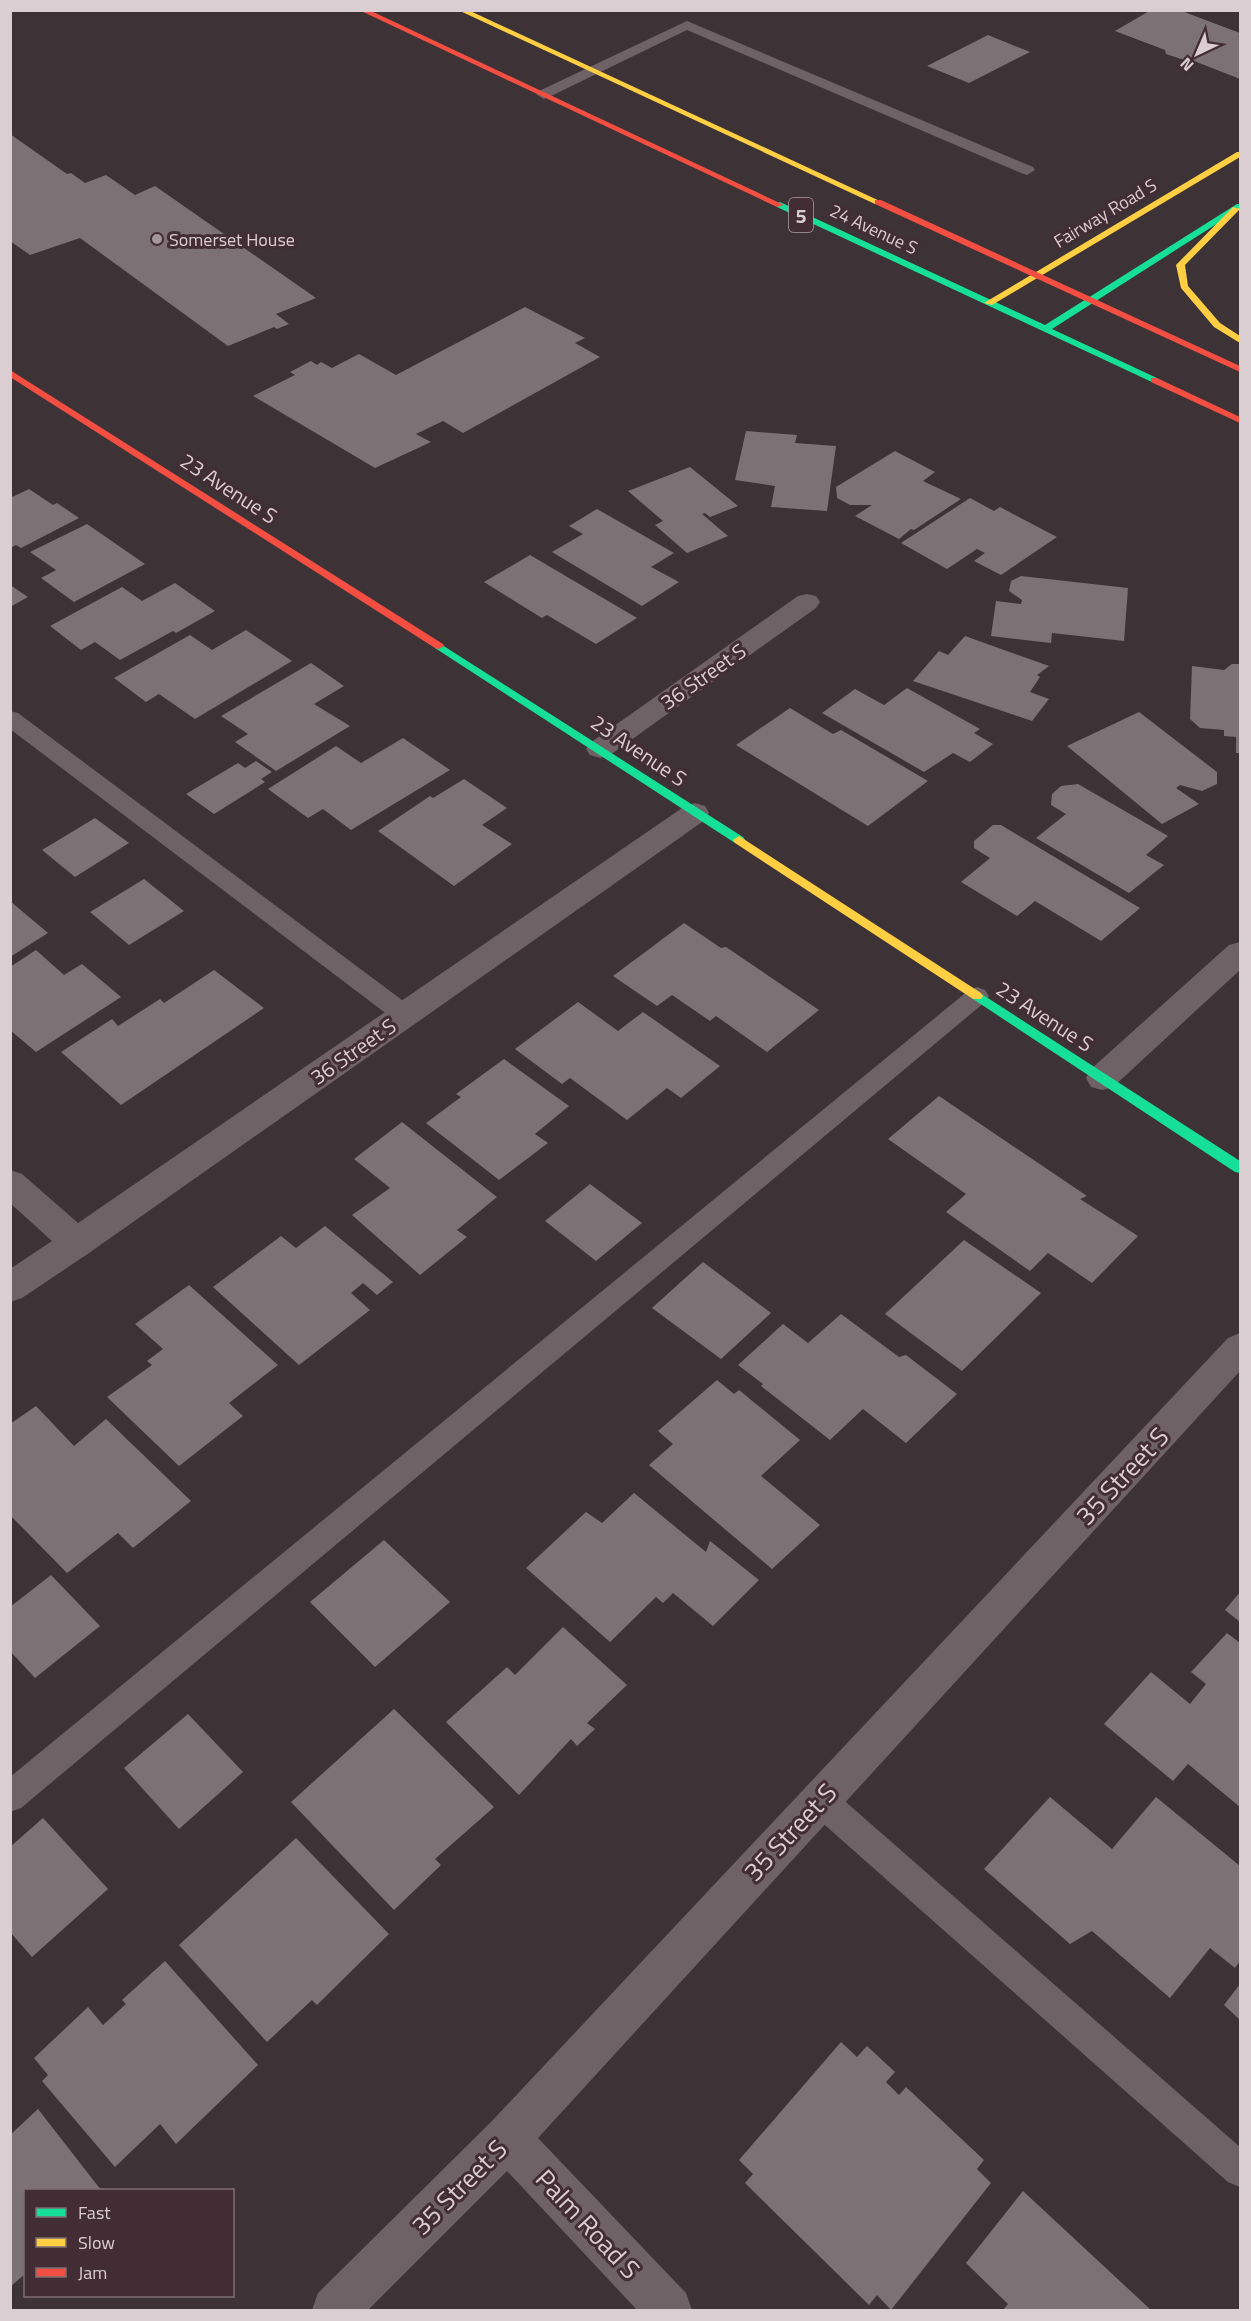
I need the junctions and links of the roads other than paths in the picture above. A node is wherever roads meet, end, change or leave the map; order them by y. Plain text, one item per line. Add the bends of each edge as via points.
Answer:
1 (362, 10) edge
2 (460, 10) edge
3 (591, 71) junction
4 (544, 94) junction
5 (1240, 154) edge
6 (1027, 170) dead end
7 (1238, 207) edge
8 (1035, 276) junction
9 (1090, 301) junction
10 (989, 303) junction
11 (1045, 329) junction
12 (1240, 340) edge
13 (1240, 369) edge
14 (10, 373) edge
15 (1240, 420) edge
16 (807, 602) dead end
17 (10, 718) edge
18 (600, 749) junction
19 (695, 813) junction
20 (1240, 953) edge
21 (977, 996) junction
22 (405, 1015) junction
23 (1102, 1078) junction
24 (1240, 1168) edge
25 (10, 1183) edge
26 (77, 1243) junction
27 (10, 1288) edge
28 (1240, 1348) edge
29 (10, 1797) edge
30 (820, 1800) junction
31 (507, 2138) junction
32 (1240, 2170) edge
33 (335, 2310) edge
34 (669, 2310) edge

1 - 4 main road, 24 Avenue S / 5
2 - 3 main road, 24 Avenue S / 5
3 - 4 lane
3 - 6 lane via 687,25
3 - 8 main road, 24 Avenue S / 5
4 - 10 main road, 24 Avenue S / 5
5 - 8 main road, Fairway Road S
7 - 9 main road
7 - 12 main road via 1180,265 1184,286 1217,325
8 - 9 main road, 24 Avenue S / 5
8 - 10 main road, Fairway Road S
9 - 11 main road
9 - 13 main road, 24 Avenue S / 5
10 - 11 main road, 24 Avenue S / 5
11 - 15 main road, 24 Avenue S / 5
14 - 18 main road, 23 Avenue S
16 - 18 street, 36 Street S
17 - 22 lane
18 - 19 main road, 23 Avenue S
19 - 21 main road, 23 Avenue S
19 - 22 street, 36 Street S
20 - 23 street
21 - 23 main road, 23 Avenue S
21 - 29 lane
22 - 26 street, 36 Street S
23 - 24 main road, 23 Avenue S
25 - 26 street
26 - 27 street, 36 Street S
28 - 30 street, 35 Street S
30 - 31 street, 35 Street S
30 - 32 lane
31 - 33 street, 35 Street S
31 - 34 street, Palm Road S

